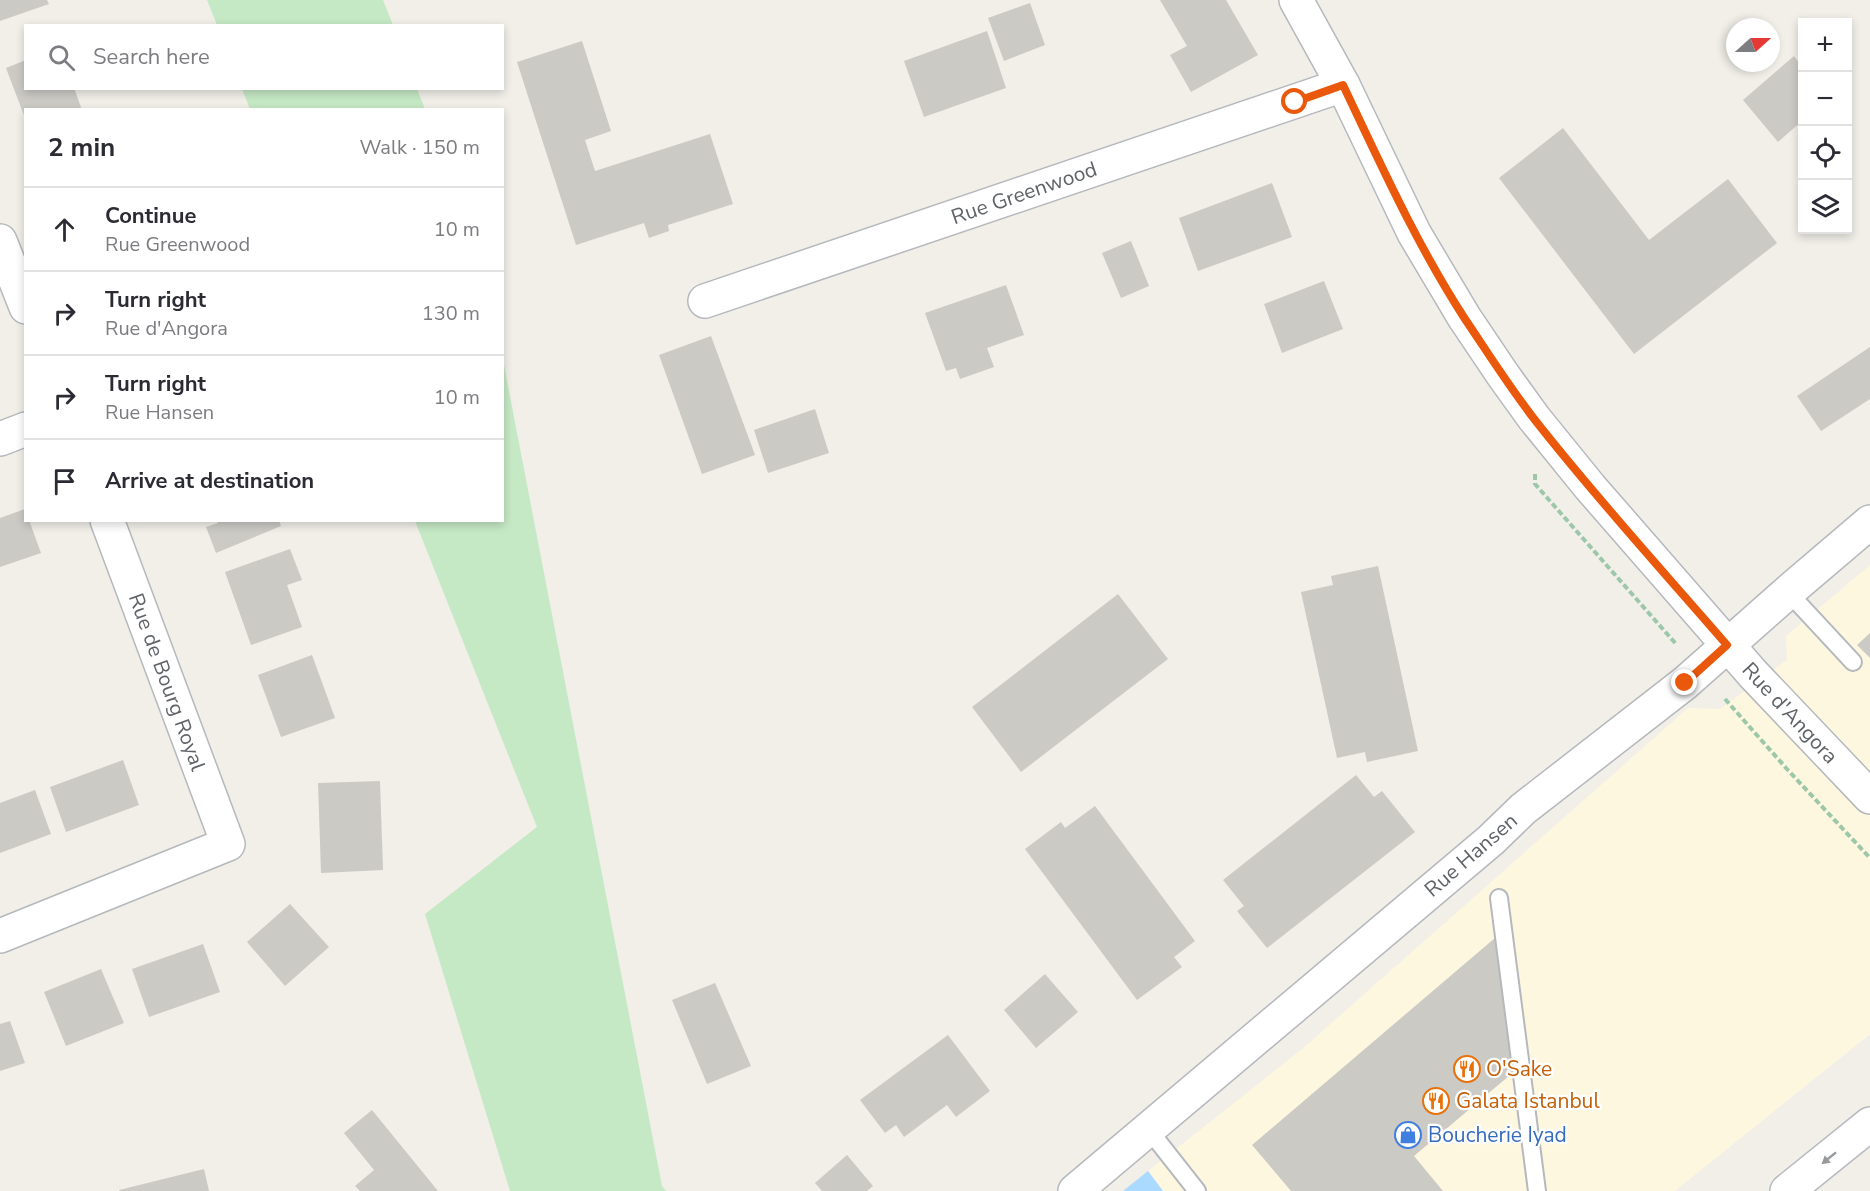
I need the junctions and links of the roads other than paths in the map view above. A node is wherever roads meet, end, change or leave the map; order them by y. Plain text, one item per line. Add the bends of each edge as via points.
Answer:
1 (1296, 0) edge
2 (1343, 85) junction
3 (0, 241) edge
4 (705, 301) dead end
5 (24, 302) edge
6 (24, 430) edge
7 (0, 439) edge
8 (108, 522) edge
9 (1870, 522) edge
10 (1788, 592) junction
11 (1727, 645) junction
12 (1853, 662) dead end
13 (1870, 797) edge
14 (1499, 898) dead end
15 (0, 936) edge
16 (1870, 1124) edge
17 (1149, 1130) junction
18 (1075, 1191) edge
19 (1197, 1191) edge
20 (1537, 1191) edge
21 (1787, 1191) edge

1 - 2 street, Rue d'Angora
2 - 4 street, Rue Greenwood
2 - 11 street, Rue d'Angora via 1424,250 1503,375 1582,478
3 - 5 street
6 - 7 street
8 - 15 street, Rue de Bourg Royal via 228,844
9 - 10 street, Rue Hansen
10 - 11 street, Rue Hansen
10 - 12 lane
11 - 13 street, Rue d'Angora
11 - 17 street, Rue Hansen via 1685,683 1523,809
14 - 20 lane
16 -> 21 street
17 - 18 street, Rue Hansen
17 - 19 lane

